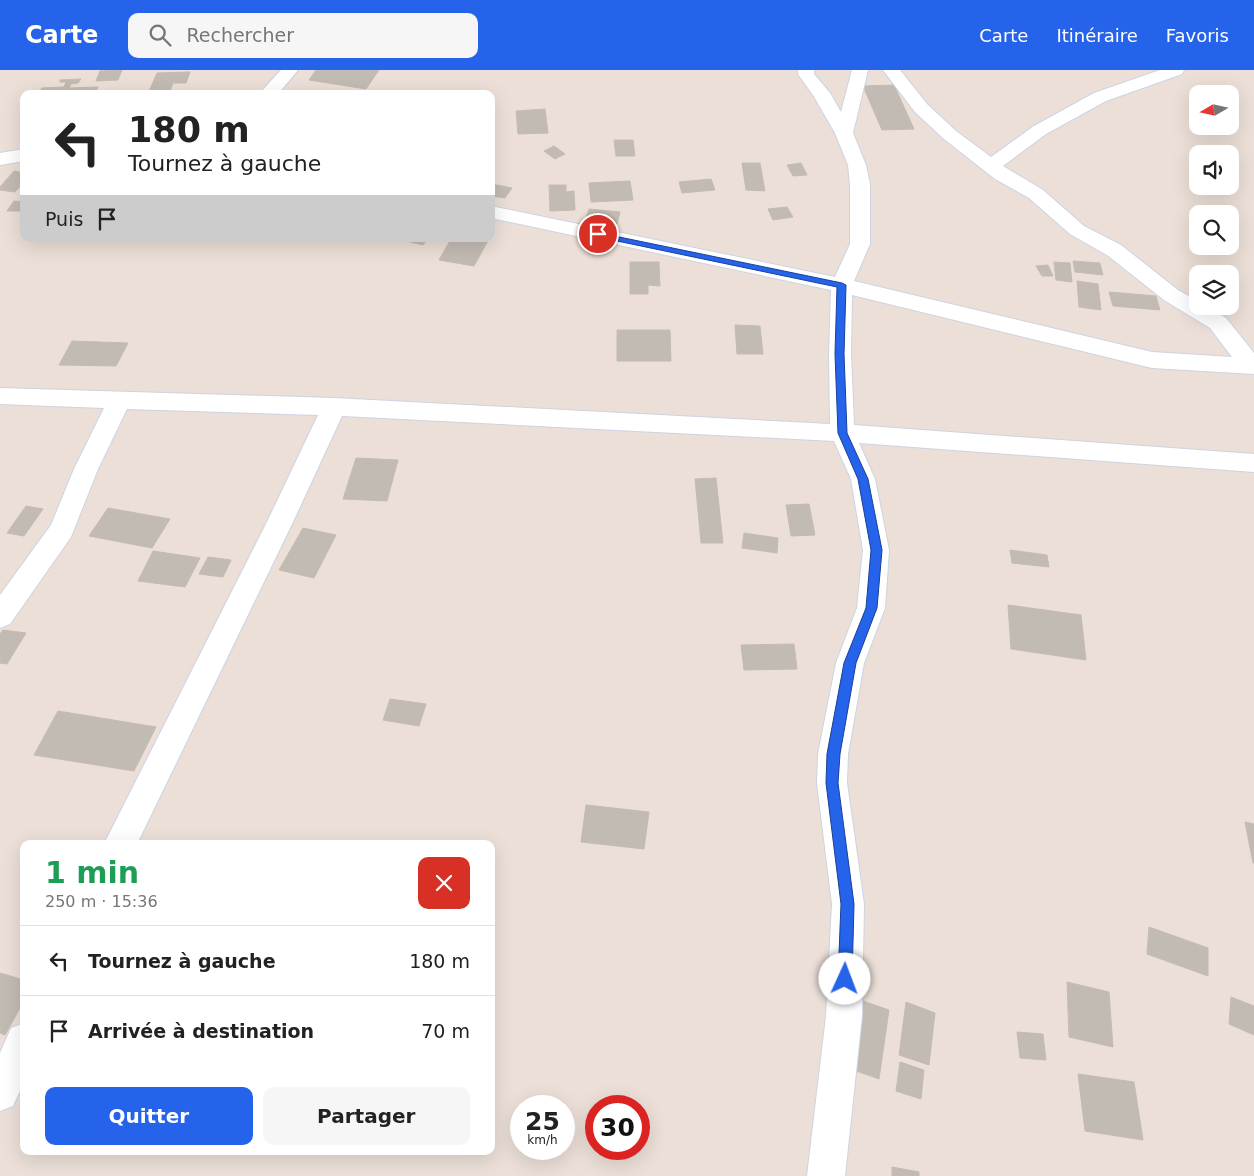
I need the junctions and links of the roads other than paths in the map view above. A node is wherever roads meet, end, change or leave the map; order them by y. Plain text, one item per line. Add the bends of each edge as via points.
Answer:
1 (290, 70) edge
2 (806, 70) edge
3 (860, 70) edge
4 (891, 70) edge
5 (1176, 70) edge
6 (272, 90) edge
7 (844, 133) junction
8 (20, 156) edge
9 (0, 159) edge
10 (991, 166) junction
11 (495, 213) edge
12 (842, 285) junction
13 (1253, 365) edge
14 (0, 396) edge
15 (119, 400) junction
16 (334, 407) junction
17 (842, 433) junction
18 (1254, 463) edge
19 (0, 616) edge
20 (122, 840) edge
21 (20, 1050) edge
22 (0, 1093) edge
23 (826, 1176) edge

1 - 6 street
2 - 7 street
3 - 7 street
4 - 10 street via 921,108
5 - 10 street via 1100,97 1040,130
7 - 12 street via 857,165 860,184 860,244
8 - 9 street
10 - 13 street via 1036,194 1077,230 1114,250 1171,295 1218,323
11 - 12 street
12 - 13 street via 1152,360
12 - 17 street
14 - 15 street
15 - 16 street
15 - 19 street via 86,469 62,530
16 - 17 street
16 - 20 street
17 - 18 street
17 - 23 street via 863,479 876,550 871,608 850,663 833,754 832,783 848,904 844,1016
21 - 22 street

